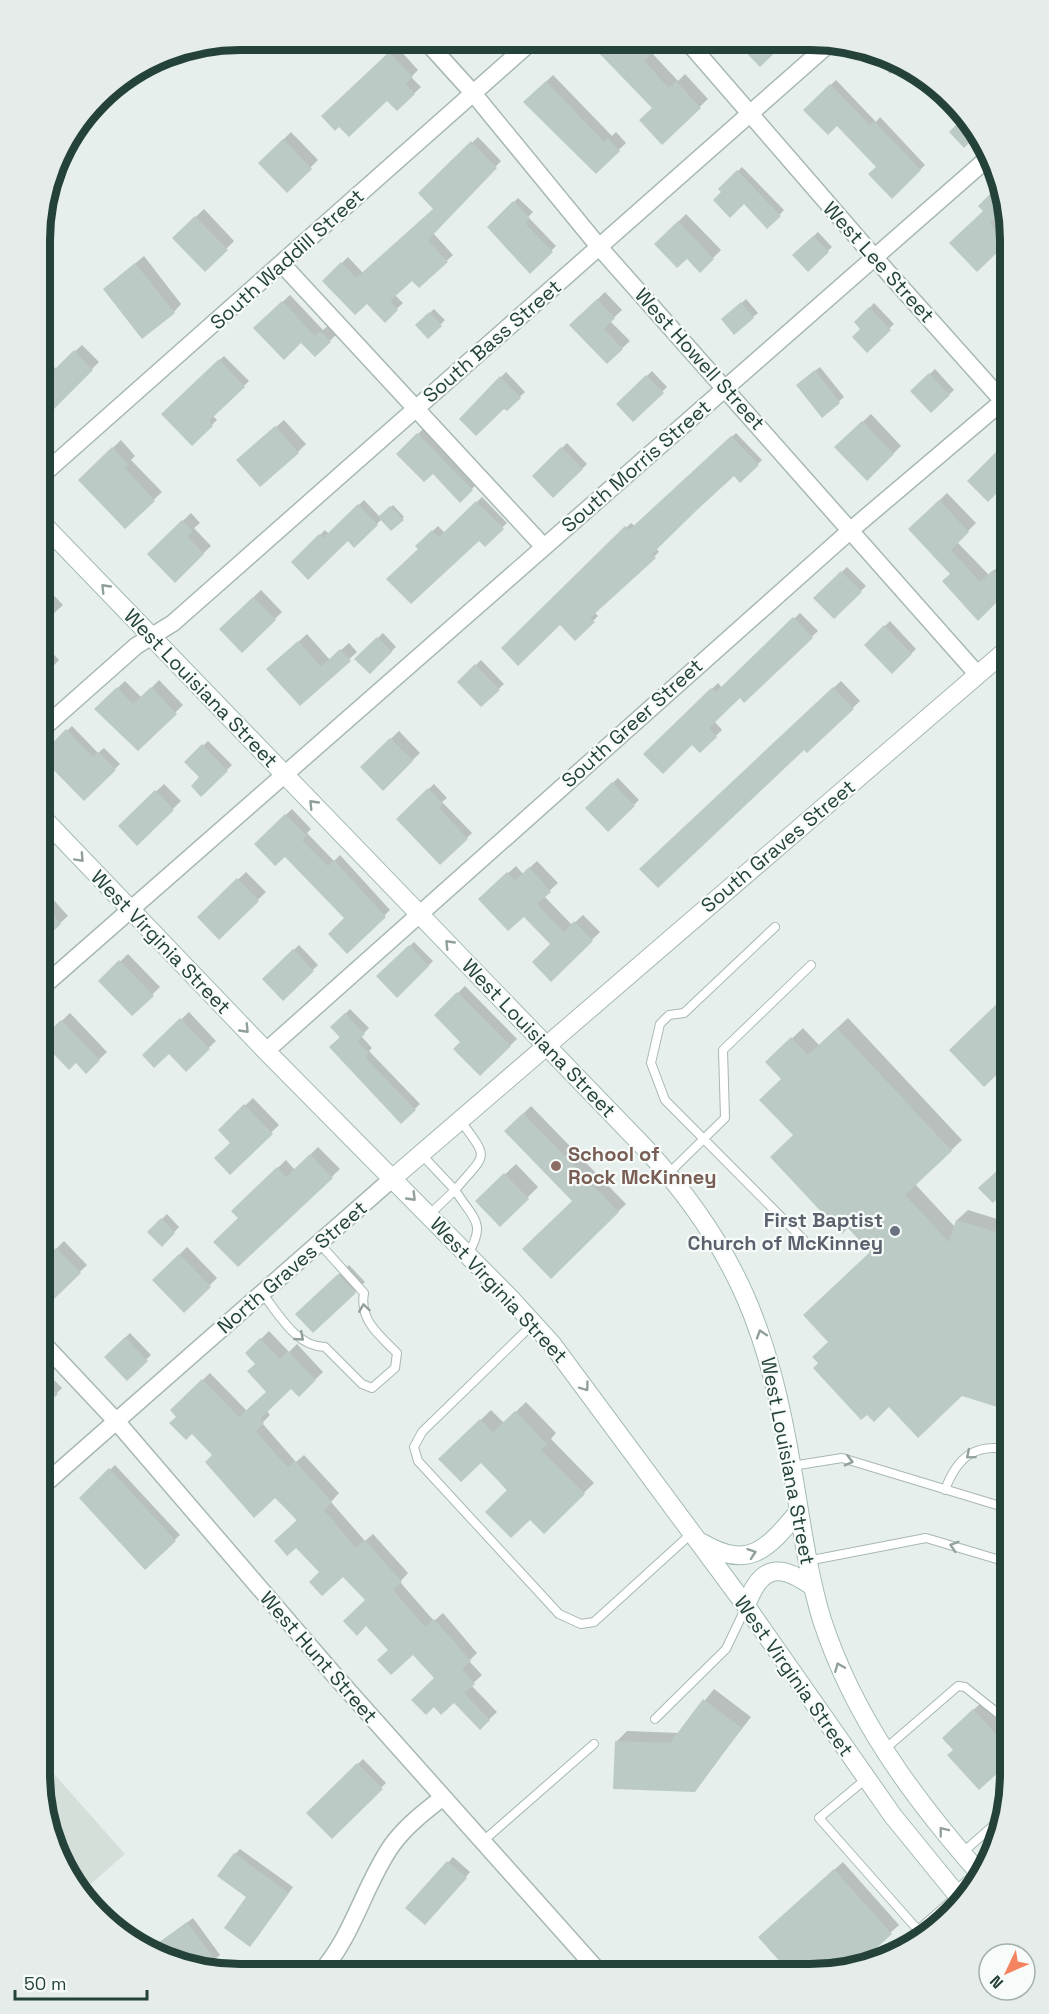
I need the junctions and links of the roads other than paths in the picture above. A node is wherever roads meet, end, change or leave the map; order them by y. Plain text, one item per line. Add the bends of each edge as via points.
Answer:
1 (434, 50) edge
2 (522, 50) edge
3 (695, 50) edge
4 (822, 50) edge
5 (473, 93) junction
6 (750, 114) junction
7 (983, 162) edge
8 (600, 248) junction
9 (875, 258) junction
10 (282, 264) junction
11 (725, 388) junction
12 (1000, 397) edge
13 (416, 407) junction
14 (1000, 409) edge
15 (50, 468) edge
16 (852, 529) junction
17 (50, 531) edge
18 (544, 547) junction
19 (151, 636) junction
20 (1000, 657) edge
21 (978, 675) junction
22 (50, 722) edge
23 (284, 775) junction
24 (50, 826) edge
25 (130, 911) junction
26 (419, 913) junction
27 (775, 927) dead end
28 (811, 966) dead end
29 (50, 980) edge
30 (546, 1045) junction
31 (266, 1051) junction
32 (460, 1120) junction
33 (704, 1138) junction
34 (421, 1154) junction
35 (669, 1174) junction
36 (393, 1178) junction
37 (455, 1190) junction
38 (429, 1215) junction
39 (804, 1240) dead end
40 (319, 1243) junction
41 (468, 1254) junction
42 (262, 1293) junction
43 (534, 1323) junction
44 (50, 1352) edge
45 (117, 1422) junction
46 (999, 1448) edge
47 (792, 1466) junction
48 (50, 1480) edge
49 (945, 1490) junction
50 (999, 1506) edge
51 (799, 1511) junction
52 (695, 1537) junction
53 (999, 1560) edge
54 (807, 1561) junction
55 (813, 1587) junction
56 (746, 1606) junction
57 (999, 1714) edge
58 (655, 1719) dead end
59 (594, 1744) dead end
60 (883, 1750) junction
61 (866, 1779) junction
62 (442, 1797) junction
63 (992, 1827) edge
64 (482, 1842) junction
65 (962, 1854) junction
66 (975, 1868) edge
67 (956, 1894) edge
68 (918, 1930) edge
69 (326, 1964) edge
70 (592, 1964) edge

1 - 5 street, West Howell Street
2 - 5 street, South Waddill Street
3 - 6 street, West Lee Street
4 - 6 street, South Bass Street
5 - 8 street, West Howell Street
5 - 10 street, South Waddill Street
6 - 8 street, South Bass Street
6 - 9 street, West Lee Street
7 - 9 street, South Morris Street
8 - 11 street, West Howell Street
8 - 13 street, South Bass Street
9 - 11 street, South Morris Street
9 - 12 street, West Lee Street
10 - 13 street
10 - 15 street, South Waddill Street
11 - 16 street, West Howell Street
11 - 18 street, South Morris Street
13 - 18 street
13 - 19 street, South Bass Street via 173,623
14 - 16 street, South Greer Street
16 - 21 street, West Howell Street
16 - 26 street, South Greer Street
19 -> 17 main road, West Louisiana Street
18 - 23 street, South Morris Street
19 - 22 street, South Bass Street
19 - 23 main road, West Louisiana Street
20 - 21 main road, South Graves Street
21 - 30 main road, South Graves Street
23 - 25 street, South Morris Street
26 -> 23 main road, West Louisiana Street
24 -> 25 main road, West Virginia Street
25 - 29 street, South Morris Street
25 -> 31 main road, West Virginia Street
30 -> 26 main road, West Louisiana Street
26 - 31 street, South Greer Street
27 - 33 lane via 684,1013 669,1015 660,1024 651,1064 659,1090
28 - 33 lane via 723,1050 725,1118
30 - 32 main road, North Graves Street
30 - 35 main road, West Louisiana Street
31 - 36 main road, West Virginia Street
32 - 34 main road, North Graves Street
32 - 37 lane via 482,1150 482,1158
33 - 35 lane
33 - 39 lane
34 - 36 main road, North Graves Street
34 - 37 lane
47 -> 35 main road, West Louisiana Street via 765,1348 747,1295 712,1232
36 -> 38 main road, West Virginia Street
36 - 40 street, North Graves Street
37 - 38 lane
37 - 41 lane via 478,1227 478,1236
38 - 41 main road, West Virginia Street
40 - 42 street, North Graves Street
42 -> 40 lane via 298,1337 312,1347 325,1347 362,1384 372,1388 380,1382 395,1368 396,1353 367,1322 362,1305 364,1293
41 - 43 main road, West Virginia Street
42 - 45 street, North Graves Street
43 -> 52 main road, West Virginia Street
43 - 52 lane via 422,1432 414,1447 418,1461 559,1614 581,1624 594,1622
44 - 45 street, West Hunt Street
45 - 48 street, North Graves Street
45 - 62 street, West Hunt Street
46 -> 49 lane via 982,1446 970,1453
47 -> 49 lane via 842,1458
47 - 51 main road, West Louisiana Street
49 - 50 lane
52 -> 51 main road via 728,1556 754,1553 780,1533
51 - 54 main road, West Louisiana Street
52 - 56 main road, West Virginia Street
53 -> 54 lane via 926,1538
54 - 55 main road, West Louisiana Street
55 - 56 main road via 790,1573 771,1572 755,1583
60 -> 55 main road, West Louisiana Street via 847,1686
56 - 58 lane via 726,1649
56 - 61 main road, West Virginia Street
57 - 60 lane via 965,1687 958,1686
59 - 64 lane
65 -> 60 main road, West Louisiana Street
61 - 67 main road, West Virginia Street
61 - 68 lane via 819,1818
62 - 64 street, West Hunt Street
62 - 69 street via 406,1828 391,1847
63 - 65 lane
64 - 70 street, West Hunt Street
65 - 66 main road, West Louisiana Street

